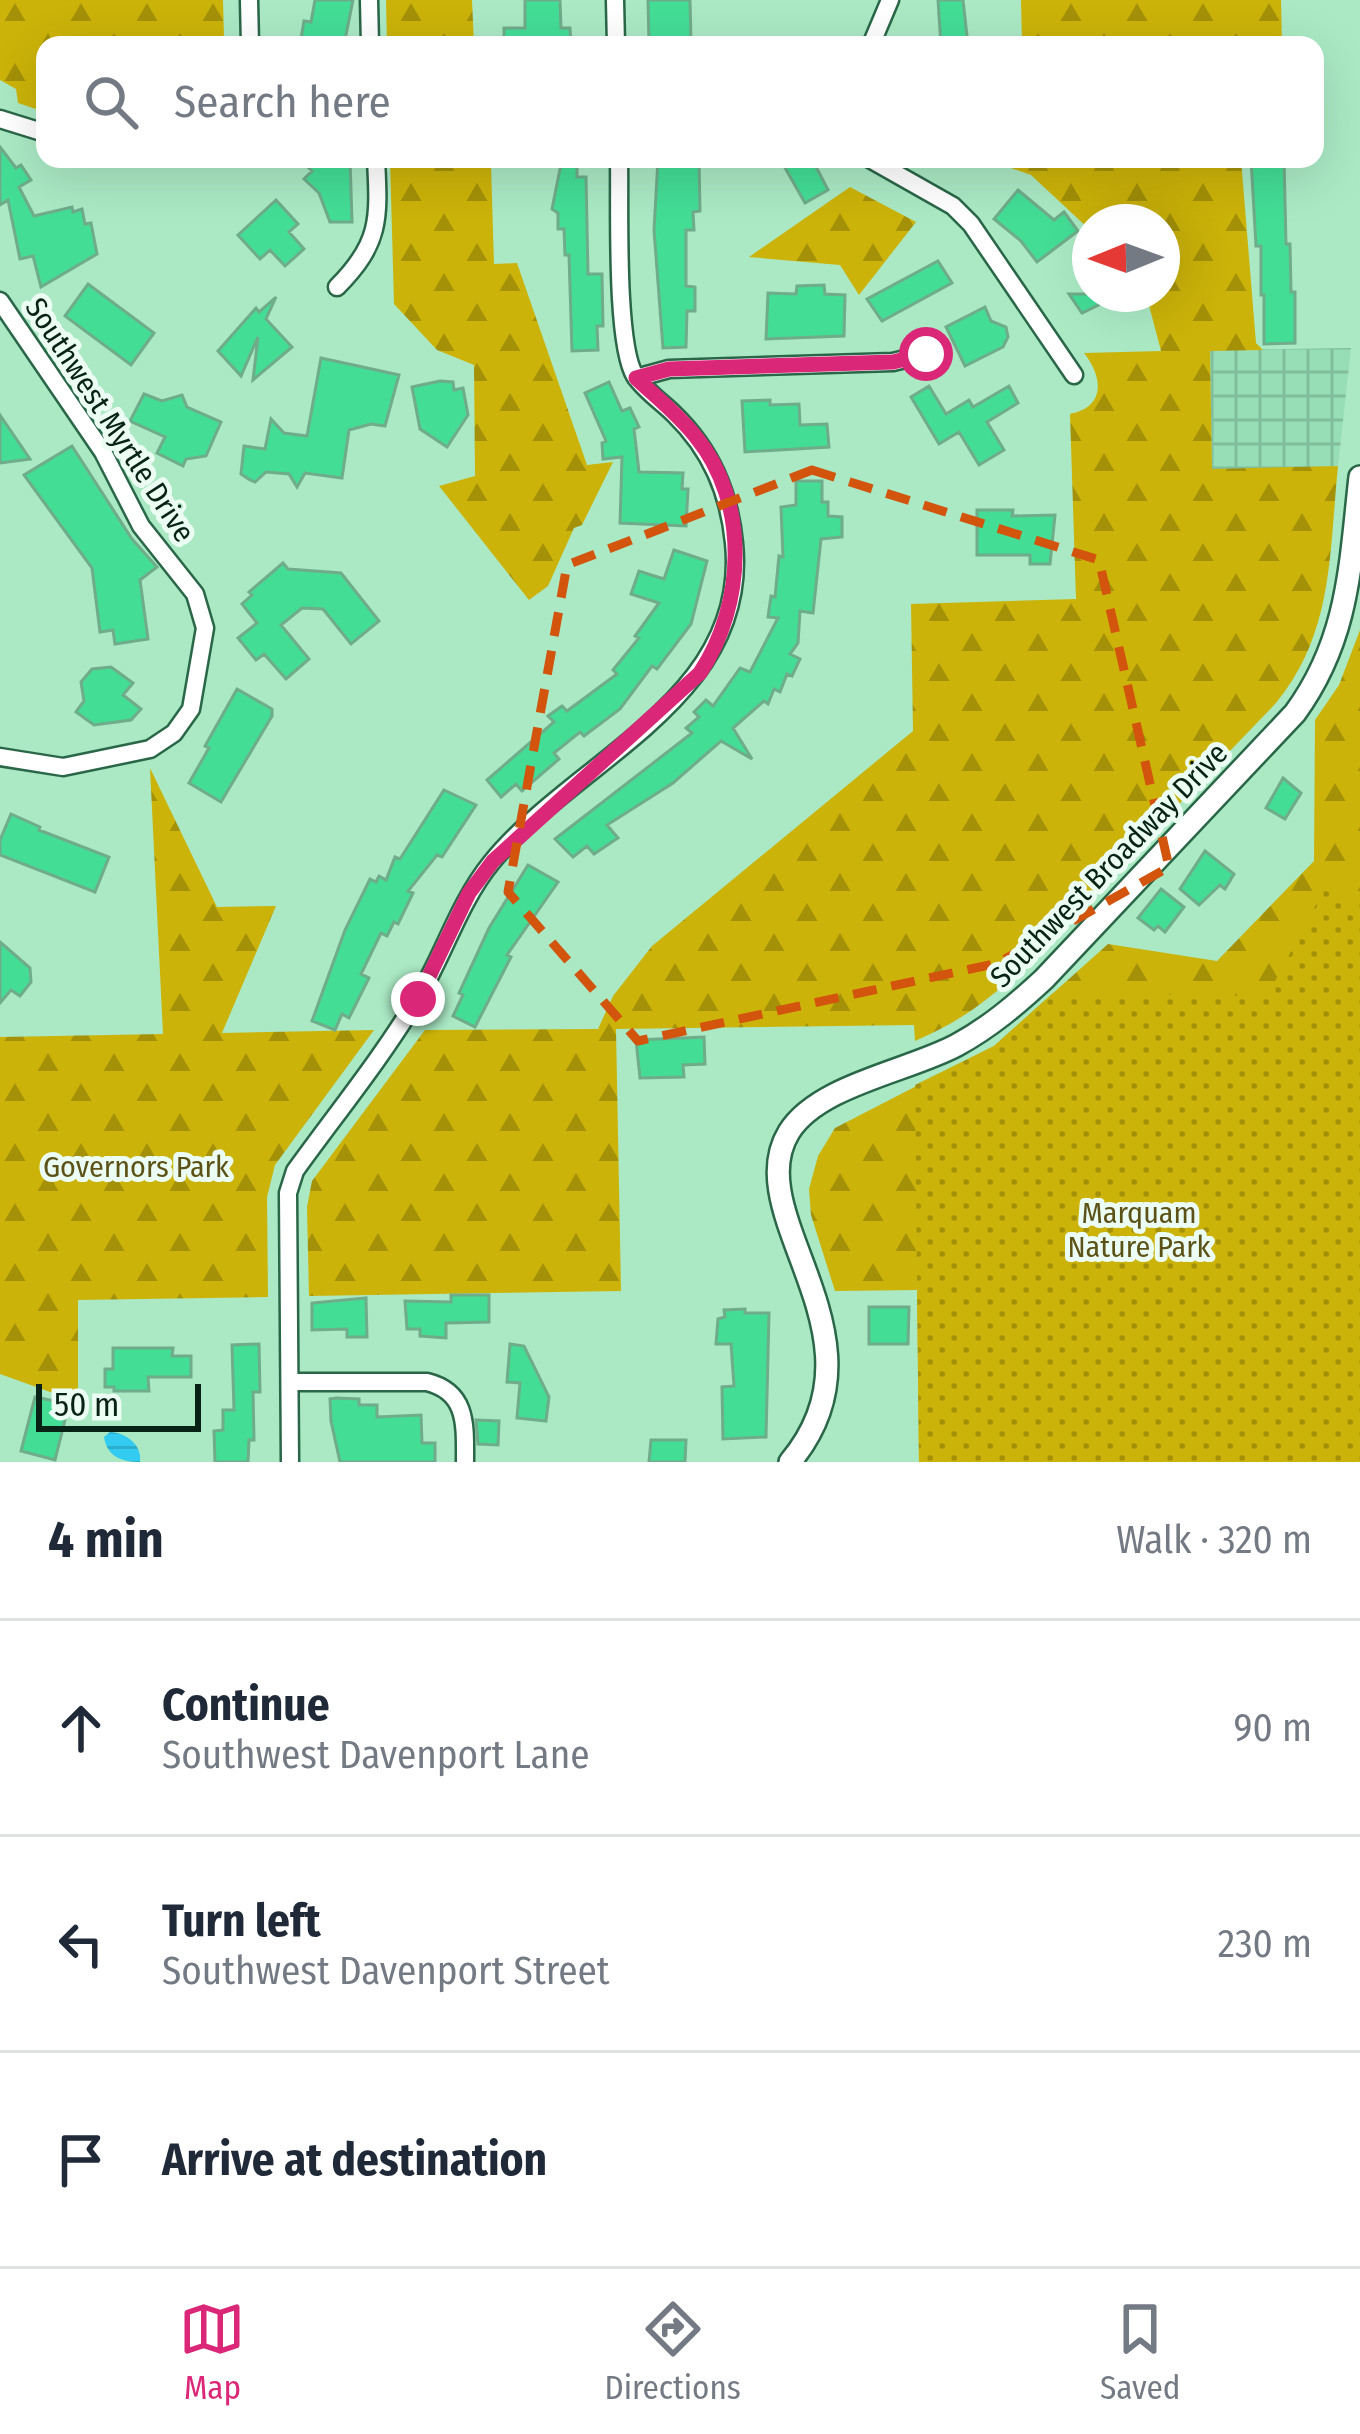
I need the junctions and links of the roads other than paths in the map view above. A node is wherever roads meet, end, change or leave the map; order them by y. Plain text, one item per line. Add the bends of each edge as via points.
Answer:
1 (249, 0) edge
2 (369, 0) edge
3 (615, 0) edge
4 (890, 0) edge
5 (250, 36) edge
6 (370, 36) edge
7 (616, 36) edge
8 (875, 36) edge
9 (0, 119) edge
10 (36, 130) edge
11 (376, 168) edge
12 (619, 168) edge
13 (886, 168) edge
14 (337, 287) dead end
15 (0, 301) edge
16 (926, 354) dead end
17 (1074, 375) dead end
18 (636, 378) junction
19 (1360, 477) edge
20 (0, 757) edge
21 (290, 1382) junction
22 (290, 1462) edge
23 (466, 1462) edge
24 (790, 1462) edge

1 - 5 street
2 - 6 street
3 - 7 street
4 - 8 street
9 - 10 street
11 - 14 street via 373,242
12 - 18 street via 624,349
13 - 17 street via 971,224
15 - 20 street, Southwest Myrtle Drive via 103,452 141,526 194,594 205,628 190,709 162,741 63,767
16 - 18 street via 893,362 669,369
18 - 21 street via 698,438 726,494 735,549 726,622 700,673 493,861 418,999 295,1171 288,1193
19 - 24 street, Southwest Broadway Drive via 1340,626 1322,674 1295,713 1009,1012 956,1046 826,1099 791,1128 779,1182 822,1323 828,1378 813,1428
21 - 22 street
21 - 23 street via 444,1386 463,1409

